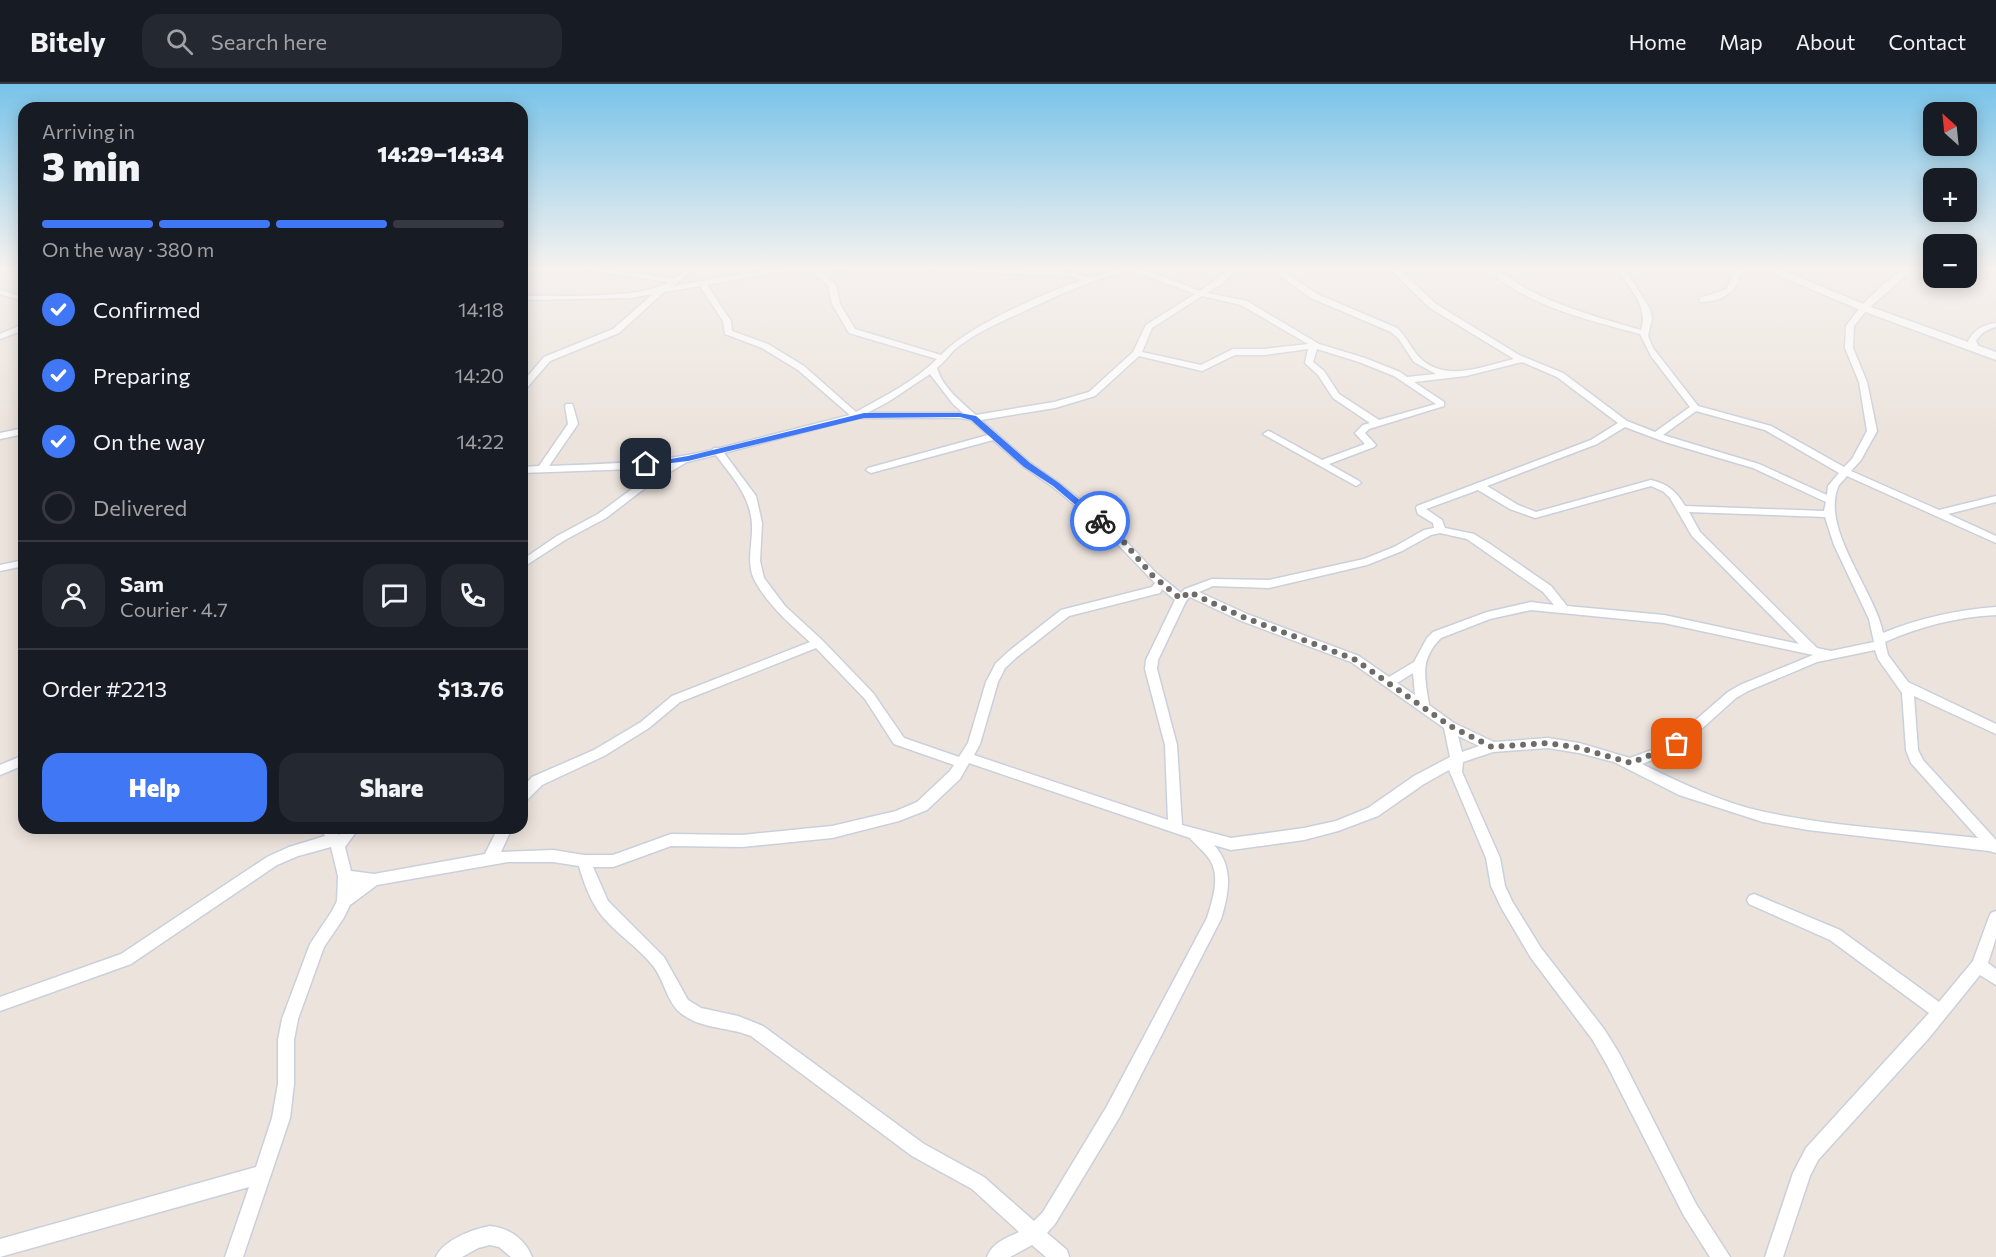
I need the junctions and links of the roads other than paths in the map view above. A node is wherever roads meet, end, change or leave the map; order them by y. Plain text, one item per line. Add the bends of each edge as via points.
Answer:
1 (626, 322) edge
2 (727, 322) edge
3 (847, 322) edge
4 (999, 322) edge
5 (1157, 322) edge
6 (1275, 322) edge
7 (1375, 322) edge
8 (1459, 322) edge
9 (1604, 322) edge
10 (1648, 322) edge
11 (1853, 322) edge
12 (1903, 322) edge
13 (1996, 325) edge
14 (18, 330) edge
15 (1644, 333) junction
16 (0, 338) edge
17 (1315, 346) junction
18 (1975, 347) junction
19 (1137, 353) junction
20 (1996, 356) edge
21 (942, 358) junction
22 (1521, 360) junction
23 (537, 368) junction
24 (933, 368) junction
25 (528, 370) edge
26 (1446, 376) junction
27 (528, 380) edge
28 (1406, 380) junction
29 (569, 406) dead end
30 (1695, 408) junction
31 (853, 417) junction
32 (974, 418) junction
33 (1624, 423) junction
34 (1378, 424) junction
35 (18, 432) edge
36 (1268, 434) dead end
37 (1656, 435) junction
38 (0, 436) edge
39 (993, 437) junction
40 (717, 450) junction
41 (688, 459) junction
42 (1323, 463) junction
43 (633, 466) junction
44 (543, 468) junction
45 (528, 469) edge
46 (871, 470) dead end
47 (1845, 472) junction
48 (650, 480) junction
49 (1356, 483) dead end
50 (1479, 486) junction
51 (1996, 499) edge
52 (1830, 500) junction
53 (1684, 509) junction
54 (1941, 513) junction
55 (1829, 514) junction
56 (1440, 530) junction
57 (1996, 540) edge
58 (528, 560) edge
59 (18, 564) edge
60 (0, 568) edge
61 (1156, 582) junction
62 (1185, 596) junction
63 (1564, 610) junction
64 (1996, 610) edge
65 (1875, 619) junction
66 (1897, 631) junction
67 (818, 642) junction
68 (1879, 643) junction
69 (1814, 651) junction
70 (1830, 655) junction
71 (1418, 665) junction
72 (1389, 682) junction
73 (1905, 686) junction
74 (1423, 707) junction
75 (1450, 726) junction
76 (1996, 729) edge
77 (1492, 747) junction
78 (18, 762) edge
79 (1631, 763) junction
80 (1451, 766) junction
81 (958, 769) junction
82 (0, 770) edge
83 (528, 790) edge
84 (1175, 828) junction
85 (502, 834) edge
86 (1193, 834) junction
87 (333, 838) edge
88 (1231, 844) junction
89 (1995, 847) edge
90 (490, 859) junction
91 (1217, 859) junction
92 (584, 861) junction
93 (345, 876) junction
94 (374, 880) junction
95 (1754, 900) dead end
96 (344, 901) junction
97 (1996, 917) edge
98 (1979, 965) junction
99 (1996, 978) edge
100 (0, 1005) edge
101 (1940, 1012) junction
102 (263, 1174) junction
103 (1034, 1234) junction
104 (0, 1248) edge
105 (234, 1257) edge
106 (445, 1257) edge
107 (523, 1257) edge
108 (996, 1257) edge
109 (1060, 1257) edge
110 (1721, 1257) edge
111 (1774, 1257) edge

1 - 23 street via 616,331 557,353
2 - 31 street via 728,332 765,346 801,368
3 - 21 street via 852,331
4 - 21 street via 968,337
5 - 19 street via 1149,327
6 - 17 street
7 - 26 street via 1401,336 1416,360
8 - 22 street
9 - 15 street
10 - 15 street
11 - 47 street via 1848,337 1863,382 1872,431
12 - 18 street
13 - 18 street via 1976,333 1971,341
14 - 16 street
15 - 30 street via 1658,359 1686,391
17 - 19 street via 1233,352 1202,368
17 - 28 street via 1362,360
17 - 34 street via 1309,363 1321,373 1334,394
18 - 20 street
19 - 32 street via 1092,394 1054,405
21 - 24 street
22 - 26 street
22 - 33 street via 1560,375
23 - 25 street
23 - 27 street
24 - 31 street
24 - 32 street via 943,387
26 - 28 street
28 - 34 street via 1440,406
29 - 44 street via 571,429
30 - 37 street
30 - 47 street via 1768,428
31 - 32 street
31 - 40 street
32 - 39 street
33 - 37 street
33 - 50 street via 1594,442
34 - 42 street via 1360,433 1371,445
35 - 38 street
36 - 42 street
37 - 52 street via 1756,466
39 - 46 street
39 - 61 street via 1104,524
40 - 41 street
40 - 67 street via 751,496 755,508 755,561 759,578 781,609
41 - 43 street
41 - 48 street
42 - 49 street
43 - 44 street
43 - 48 street
44 - 45 street
47 - 52 street via 1833,486
47 - 54 street
48 - 58 street via 602,516
50 - 53 street via 1505,503 1538,514 1651,483 1662,487
50 - 56 street via 1421,508
51 - 54 street
52 - 55 street
53 - 55 street
53 - 69 street via 1696,534
54 - 57 street
55 - 65 street via 1839,545
56 - 62 street via 1367,562 1330,572 1262,585 1212,582
56 - 63 street via 1470,536 1486,546 1548,589
59 - 60 street
61 - 62 street
61 - 81 street via 1065,613 1000,666 980,730
62 - 72 street via 1354,659
62 - 84 street via 1151,669 1171,745
63 - 69 street via 1664,620
63 - 71 street via 1513,608 1454,628 1431,641
64 - 66 street
65 - 66 street
65 - 68 street
66 - 68 street
67 - 81 street via 869,696 899,741
67 - 83 street via 676,699 645,725
68 - 70 street
68 - 73 street via 1887,664
69 - 70 street
70 - 79 street via 1744,688 1677,744
71 - 72 street
71 - 74 street
72 - 74 street
73 - 76 street
73 - 89 street via 1912,750 1918,763
74 - 75 street
75 - 77 street
75 - 80 street
77 - 79 street via 1548,743
77 - 80 street
78 - 82 street
79 - 89 street via 1684,791 1763,817
80 - 88 street via 1354,821 1304,834
80 - 110 street via 1486,840 1507,905 1536,953 1608,1050 1690,1210
81 - 84 street via 982,763
81 - 92 street via 922,806 876,822 832,832 742,841 671,840 613,861
84 - 86 street
85 - 90 street
86 - 88 street
86 - 91 street
87 - 93 street
87 - 100 street via 264,866 126,959
88 - 91 street
90 - 92 street via 554,856
90 - 94 street
91 - 103 street via 1221,884 1214,919 1113,1112 1049,1218
92 - 103 street via 599,900 661,965 684,1007 694,1014 757,1031 918,1150 978,1182
93 - 94 street
93 - 96 street
94 - 96 street
95 - 101 street via 1836,935
96 - 102 street via 318,944 290,1019 281,1118
97 - 98 street
98 - 99 street
98 - 101 street
101 - 111 street via 1812,1154
102 - 104 street
102 - 105 street
103 - 108 street
103 - 109 street
106 - 107 street via 479,1237 495,1235 507,1240

